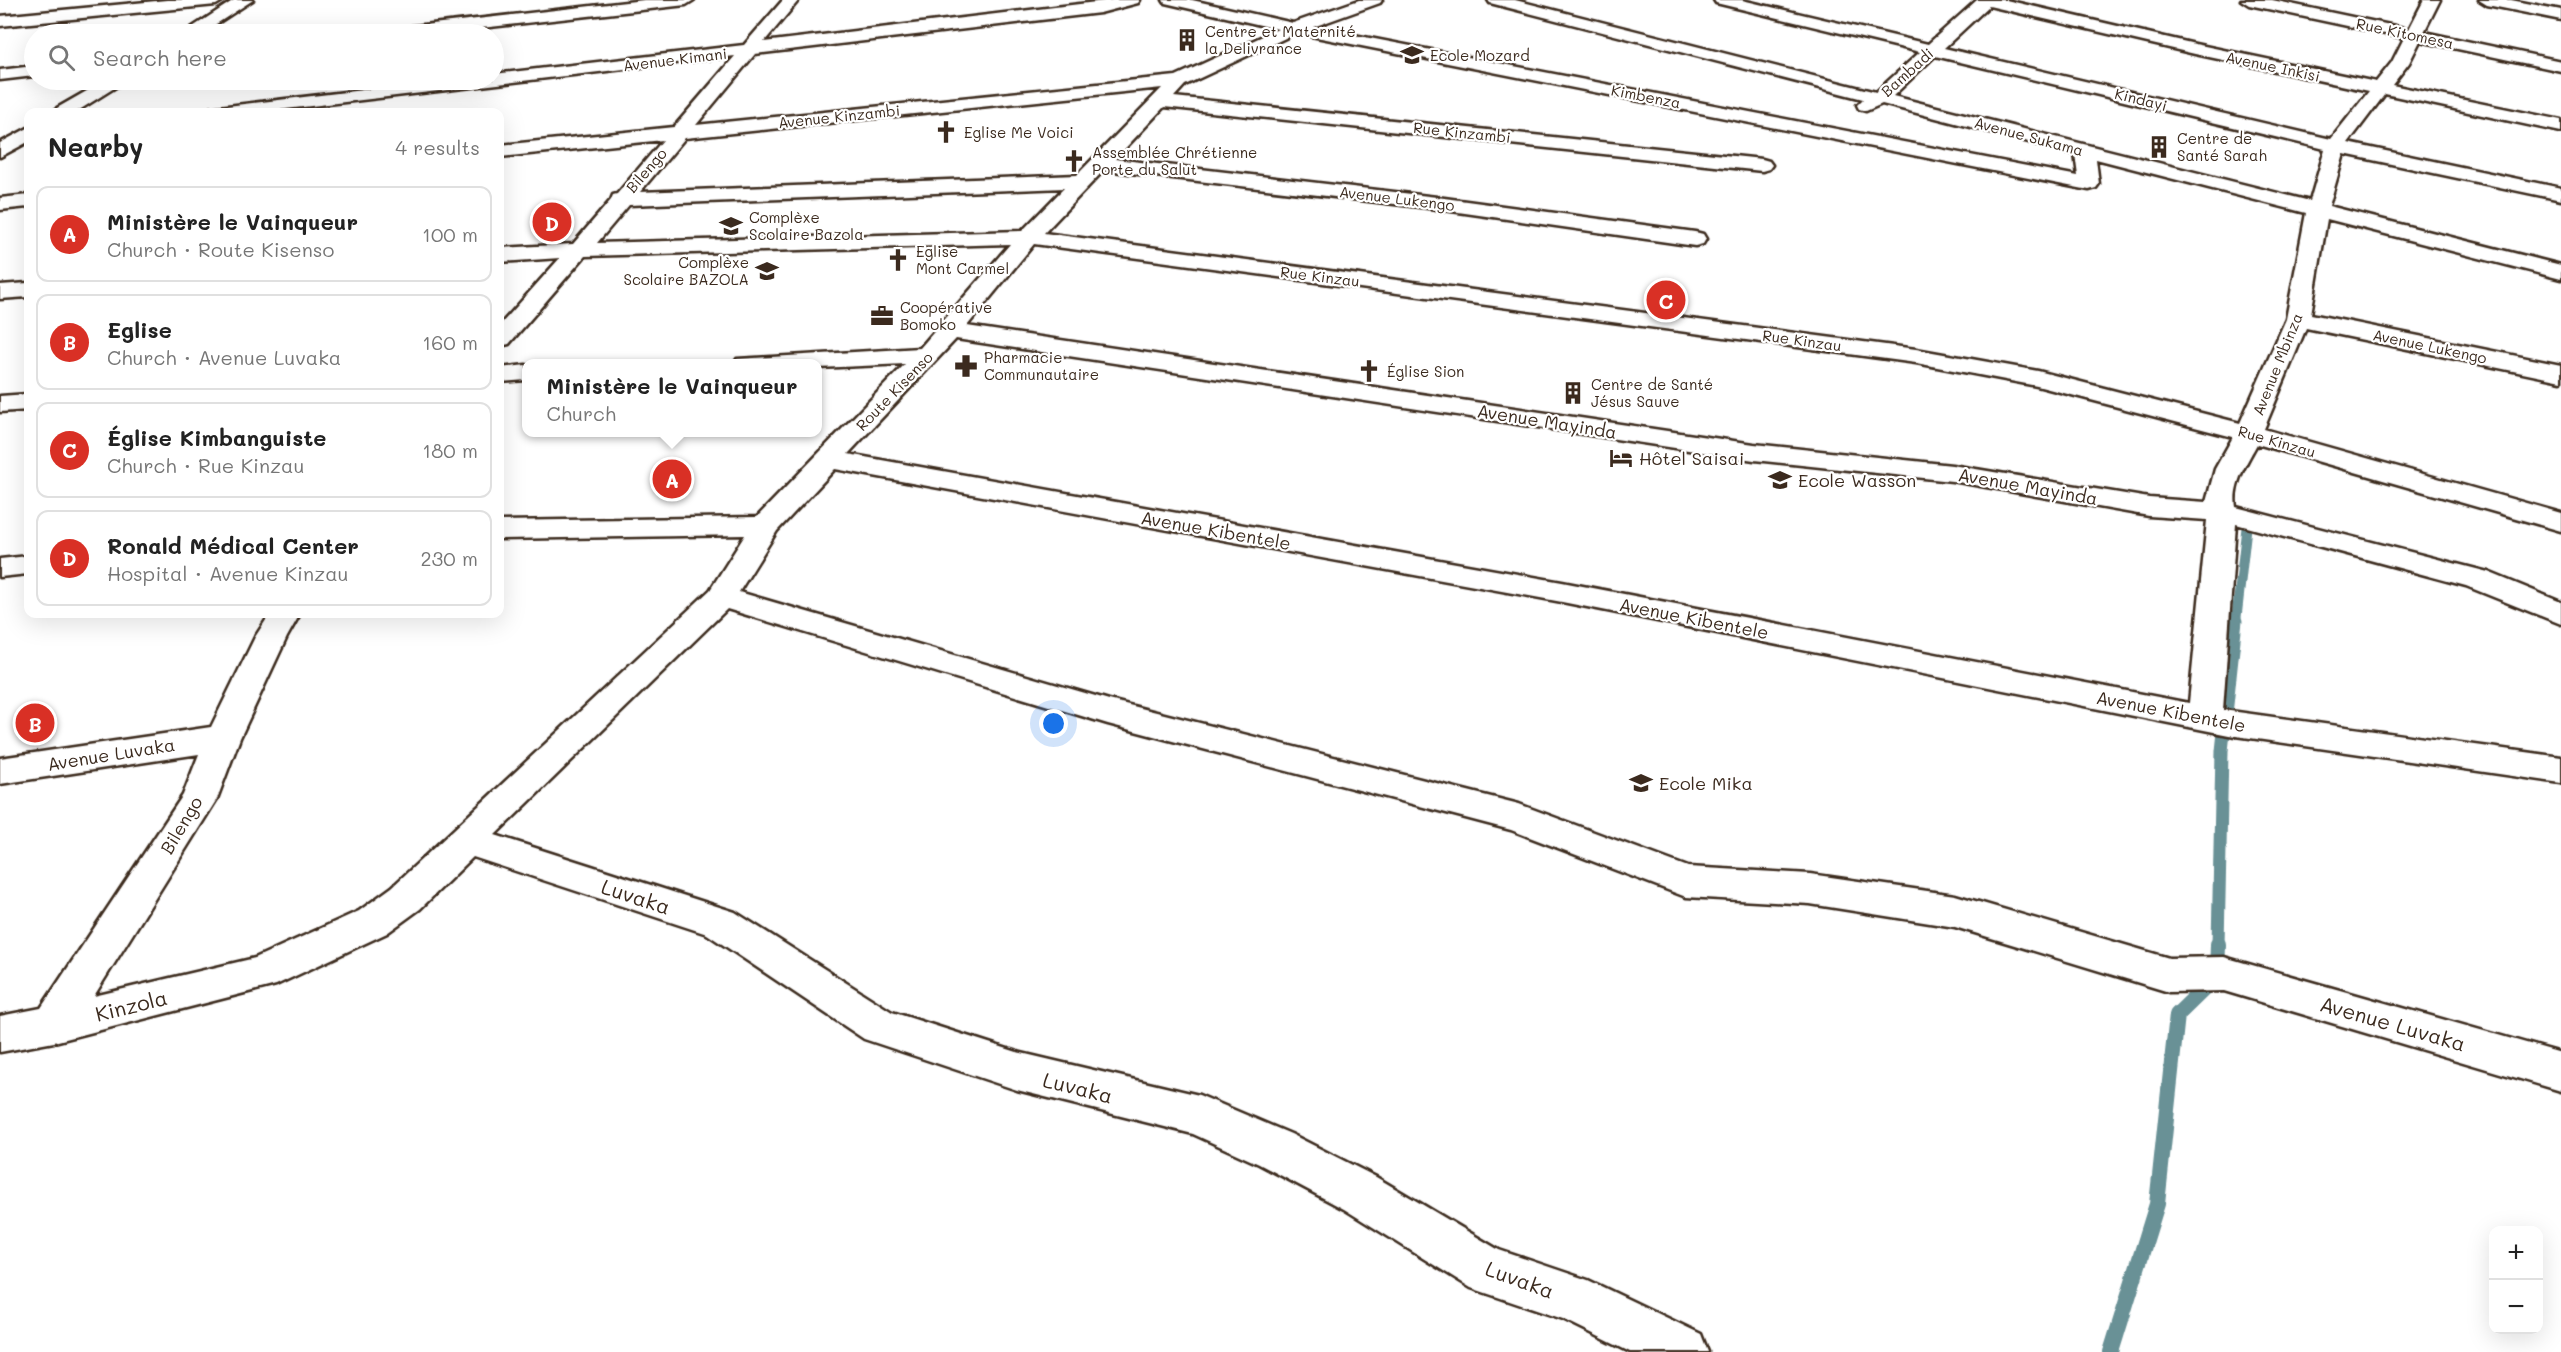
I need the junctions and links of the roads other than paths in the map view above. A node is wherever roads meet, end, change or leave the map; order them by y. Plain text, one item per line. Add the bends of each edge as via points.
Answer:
1 (216, 0) edge
2 (245, 0) edge
3 (686, 0) edge
4 (791, 0) edge
5 (1132, 0) edge
6 (1171, 0) edge
7 (1374, 0) edge
8 (1496, 0) edge
9 (1722, 0) edge
10 (1986, 0) edge
11 (2249, 0) edge
12 (2432, 0) edge
13 (2487, 0) edge
14 (2561, 15) edge
15 (0, 21) edge
16 (206, 24) edge
17 (476, 24) edge
18 (1294, 28) junction
19 (2412, 35) junction
20 (1933, 49) junction
21 (749, 50) junction
22 (2561, 66) edge
23 (24, 72) edge
24 (0, 75) edge
25 (504, 79) edge
26 (1179, 81) junction
27 (2381, 89) junction
28 (101, 90) edge
29 (406, 90) edge
30 (1881, 97) junction
31 (1161, 101) junction
32 (71, 108) edge
33 (252, 108) edge
34 (2561, 126) edge
35 (1818, 131) junction
36 (679, 132) junction
37 (24, 134) edge
38 (0, 136) edge
39 (24, 136) edge
40 (2336, 146) junction
41 (0, 151) edge
42 (504, 151) edge
43 (2085, 151) junction
44 (1098, 163) junction
45 (1762, 165) dead end
46 (1083, 180) junction
47 (2561, 194) edge
48 (620, 199) junction
49 (24, 201) edge
50 (0, 204) edge
51 (2317, 212) junction
52 (1028, 237) junction
53 (1695, 239) dead end
54 (580, 250) junction
55 (504, 255) edge
56 (2561, 272) edge
57 (24, 290) edge
58 (0, 292) edge
59 (2298, 320) junction
60 (950, 331) junction
61 (504, 335) edge
62 (927, 355) junction
63 (822, 360) edge
64 (522, 373) edge
65 (2561, 373) edge
66 (504, 375) edge
67 (24, 402) edge
68 (0, 404) edge
69 (2249, 433) junction
70 (828, 459) junction
71 (2222, 512) junction
72 (2561, 522) edge
73 (765, 526) junction
74 (504, 530) edge
75 (24, 566) edge
76 (0, 568) edge
77 (721, 597) junction
78 (2561, 614) edge
79 (283, 618) edge
80 (2198, 716) junction
81 (223, 738) junction
82 (2561, 770) edge
83 (0, 771) edge
84 (465, 840) junction
85 (54, 1024) junction
86 (0, 1034) edge
87 (2561, 1072) edge
88 (1683, 1352) edge

1 - 15 street
2 - 16 street
3 - 17 street
4 - 21 street, Bilengo
5 - 21 street, Avenue Kimani via 1100,8
6 - 18 street, Kimbenza
7 - 18 street, Route Kisenso
8 - 30 street, Avenue Sukama
9 - 20 street, Kindayi
10 - 20 street, Bambadi
10 - 27 street, Avenue Inkisi
11 - 19 street, Rue Kitomesa
12 - 19 street, Avenue Mbinza
13 - 14 street
18 - 26 street, Route Kisenso
18 - 35 street, Kimbenza
19 - 22 street, Rue Kitomesa
19 - 27 street, Avenue Mbinza via 2400,63
20 - 30 street, Bambadi
20 - 40 street, Kindayi
21 - 25 street, Avenue Kimani
21 - 36 street, Bilengo
23 - 24 street
26 - 31 street, Route Kisenso
26 - 36 street, Avenue Kinzambi
27 - 34 street, Avenue Inkisi
27 - 40 street, Avenue Mbinza
28 - 32 street
29 - 33 street, Avenue Kimani
30 - 35 street, Bambadi
30 - 43 street, Avenue Sukama
31 - 44 street, Route Kisenso
31 - 45 street, Rue Kinzambi
35 - 43 street, Kimbenza via 2089,184
36 - 42 street, Avenue Kinzambi
36 - 48 street, Bilengo
37 - 38 street
39 - 41 street
40 - 47 street, Kindayi
40 - 51 street, Avenue Mbinza
43 - 51 street, Avenue Sukama
44 - 46 street, Route Kisenso
44 - 53 street, Avenue Lukengo via 1437,203
46 - 48 street
46 - 52 street, Route Kisenso
48 - 54 street, Bilengo
49 - 50 street
51 - 56 street, Avenue Sukama
51 - 59 street, Avenue Mbinza
52 - 54 street, Rue Kinzau
52 - 60 street, Route Kisenso
52 - 69 street, Rue Kinzau via 1916,356 2038,379
54 - 55 street, Rue Kinzau
54 - 61 street, Bilengo
57 - 58 street
59 - 65 street, Avenue Lukengo
59 - 69 street, Avenue Mbinza
60 - 62 street, Route Kisenso
60 - 71 street, Avenue Mayinda via 1754,452 1952,473 2149,507
62 - 63 street
62 - 70 street, Route Kisenso
64 - 66 street
67 - 68 street
69 - 71 street, Avenue Mbinza via 2229,469 2220,499
69 - 72 street, Rue Kinzau
70 - 73 street, Route Kisenso
70 - 80 street, Avenue Kibentele via 1562,592
71 - 78 street, Avenue Mayinda via 2477,579
71 - 80 street, Avenue Mbinza
73 - 74 street
73 - 77 street, Route Kisenso
75 - 76 street
77 - 84 street, Route Kisenso
77 - 87 street, Avenue Luvaka via 1108,712 1519,818 1686,882 1810,889 1955,911 2169,975 2224,974
79 - 81 street, Bilengo
80 - 82 street, Avenue Kibentele
81 - 83 street, Avenue Luvaka
81 - 85 street, Bilengo via 199,799
84 - 85 street, Kinzola via 406,898 373,922 262,973
84 - 88 street, Luvaka via 721,923 879,1026 1017,1071 1199,1115 1360,1193 1488,1271 1571,1297
85 - 86 street, Kinzola

